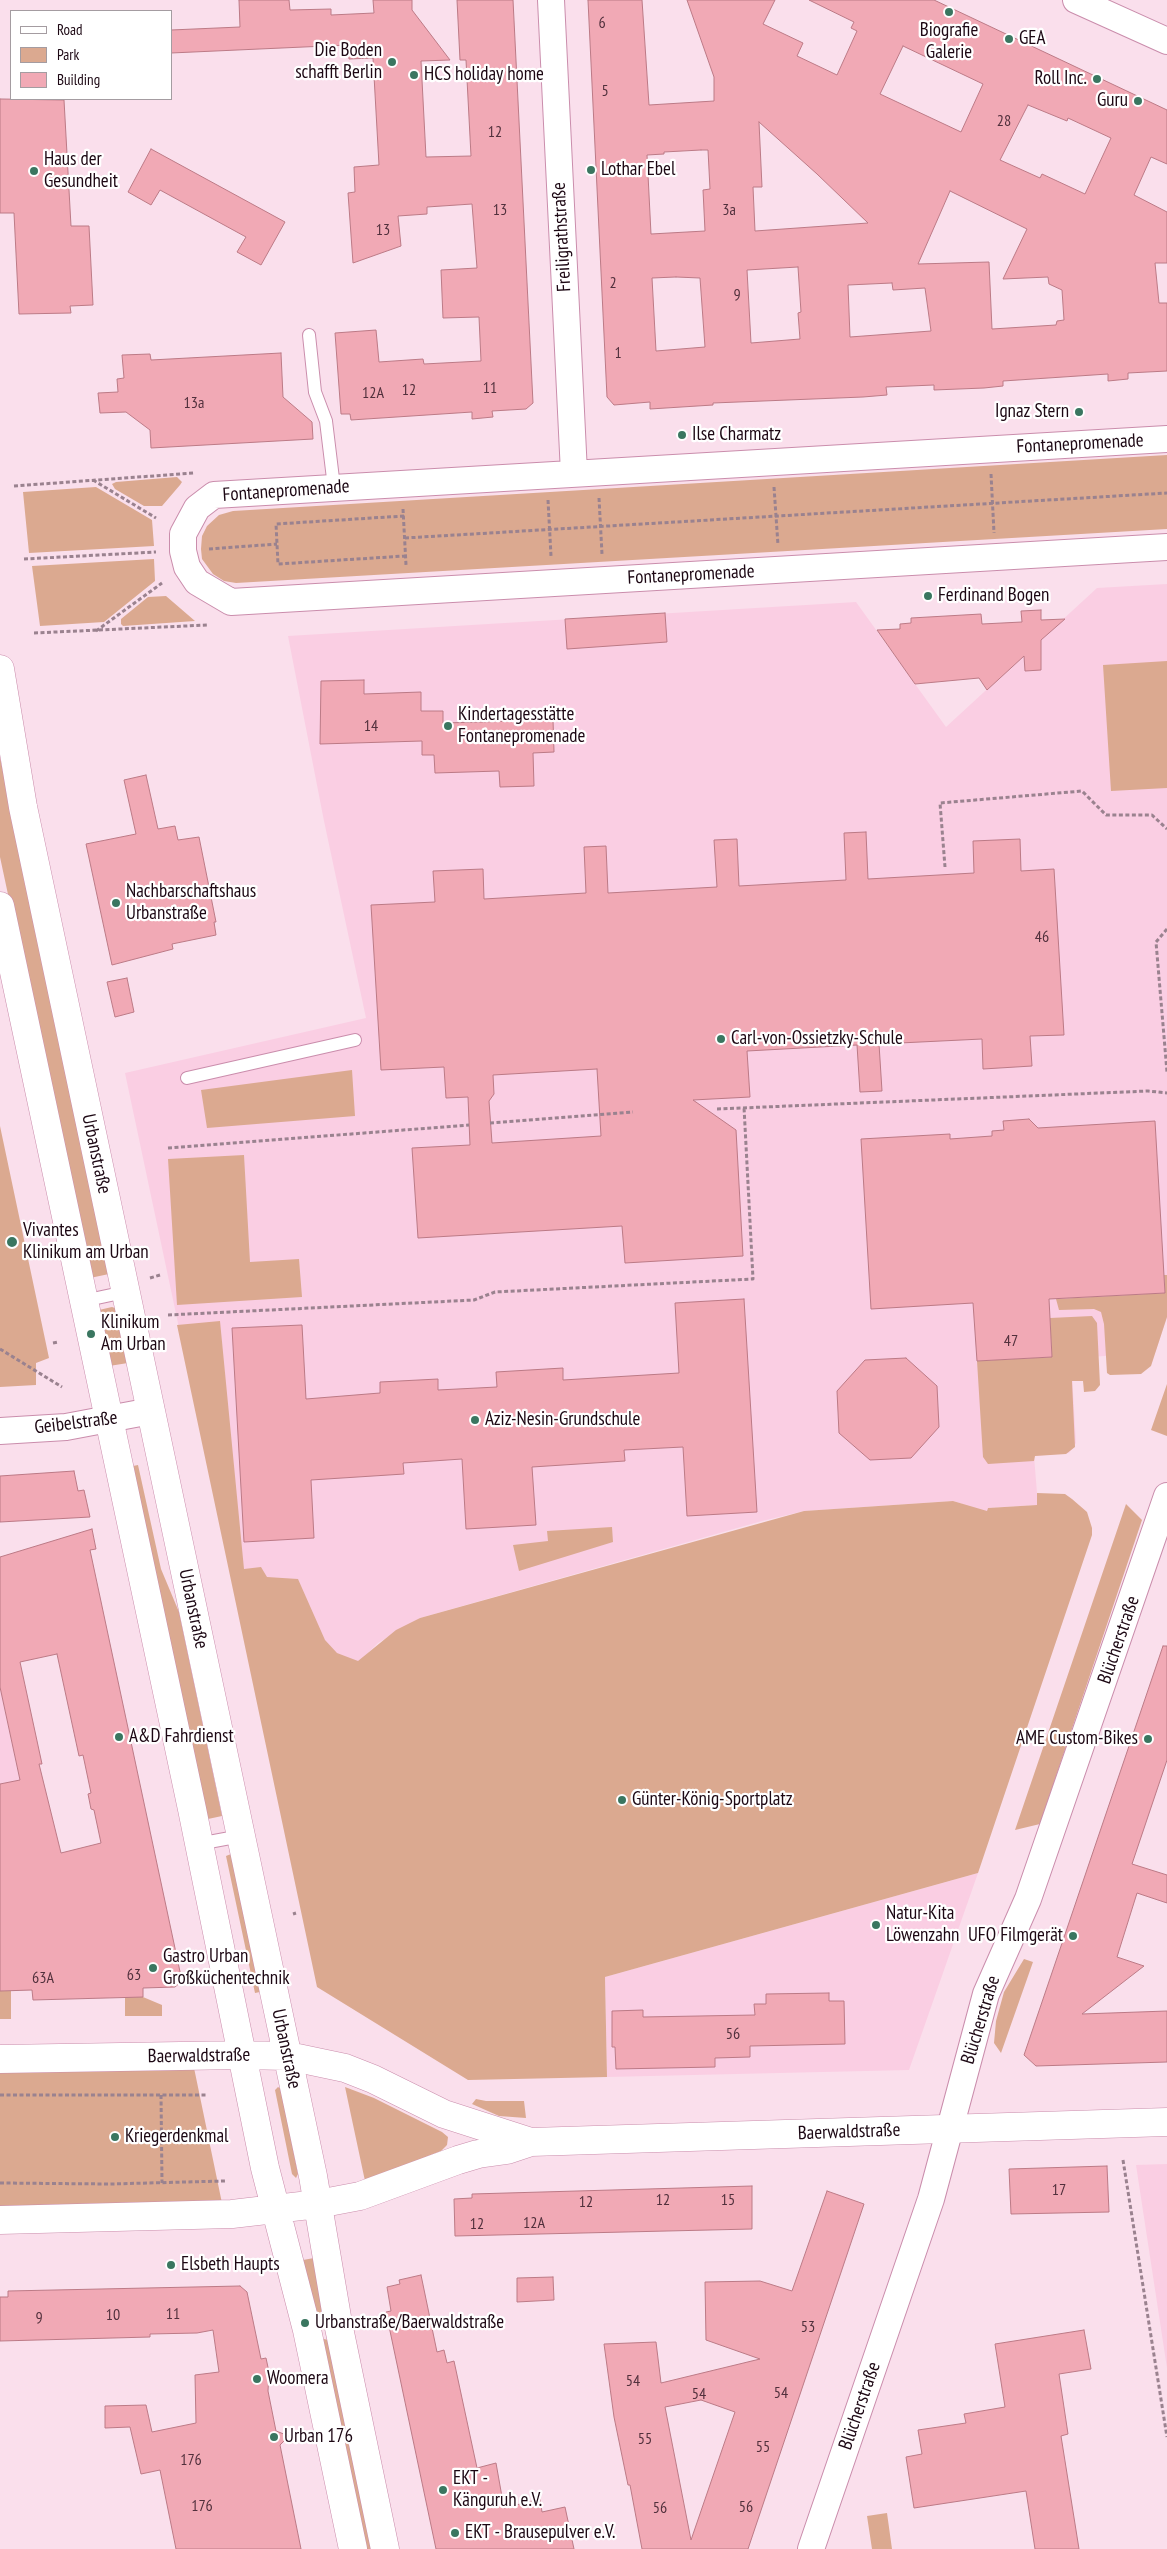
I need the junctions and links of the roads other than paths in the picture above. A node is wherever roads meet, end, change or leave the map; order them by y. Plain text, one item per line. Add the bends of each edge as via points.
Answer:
1 (551, 0) edge
2 (1076, 0) edge
3 (1167, 42) edge
4 (309, 335) dead end
5 (1167, 439) edge
6 (574, 473) junction
7 (334, 487) junction
8 (1167, 547) edge
9 (0, 669) edge
10 (0, 906) edge
11 (5, 952) edge
12 (354, 1040) dead end
13 (187, 1078) dead end
14 (126, 1292) junction
15 (83, 1301) junction
16 (150, 1411) junction
17 (109, 1420) junction
18 (0, 1431) edge
19 (1167, 1496) edge
20 (241, 1836) junction
21 (198, 1844) junction
22 (241, 2055) junction
23 (288, 2056) junction
24 (0, 2059) edge
25 (1167, 2122) edge
26 (950, 2129) junction
27 (531, 2142) junction
28 (318, 2204) junction
29 (276, 2210) junction
30 (0, 2220) edge
31 (338, 2323) junction
32 (307, 2330) junction
33 (353, 2549) edge
34 (385, 2549) edge
35 (811, 2549) edge

1 - 6 street, Freiligrathstraße
2 - 3 street
4 - 7 lane via 315,392 326,420
5 - 6 street, Fontanepromenade
6 - 7 street, Fontanepromenade
7 - 8 street, Fontanepromenade via 214,495 197,508 183,534 187,567 197,582 231,602
9 - 14 main road, Urbanstraße via 21,798
10 - 11 main road
11 - 15 main road
12 - 13 lane
14 - 15 lane
14 - 16 main road, Urbanstraße
15 - 17 main road
16 - 17 street, Geibelstraße
16 - 20 main road, Urbanstraße
17 - 18 street, Geibelstraße
17 - 21 main road
19 - 26 street, Blücherstraße via 1028,1899 986,1994
20 - 21 lane
20 - 23 main road, Urbanstraße
21 - 22 main road
22 - 23 main road, Baerwaldstraße
22 - 24 main road, Baerwaldstraße
22 - 29 main road
23 - 27 main road, Baerwaldstraße via 344,2068 444,2114
23 - 28 main road, Urbanstraße
25 - 26 main road, Baerwaldstraße
26 - 27 main road, Baerwaldstraße
26 - 35 street, Blücherstraße via 931,2199
27 - 28 main road, Baerwaldstraße via 458,2160 360,2196
28 - 29 main road, Baerwaldstraße
28 - 31 main road, Urbanstraße
29 - 30 main road, Baerwaldstraße
29 - 32 main road
31 - 32 lane
31 - 34 main road, Urbanstraße
32 - 33 main road

